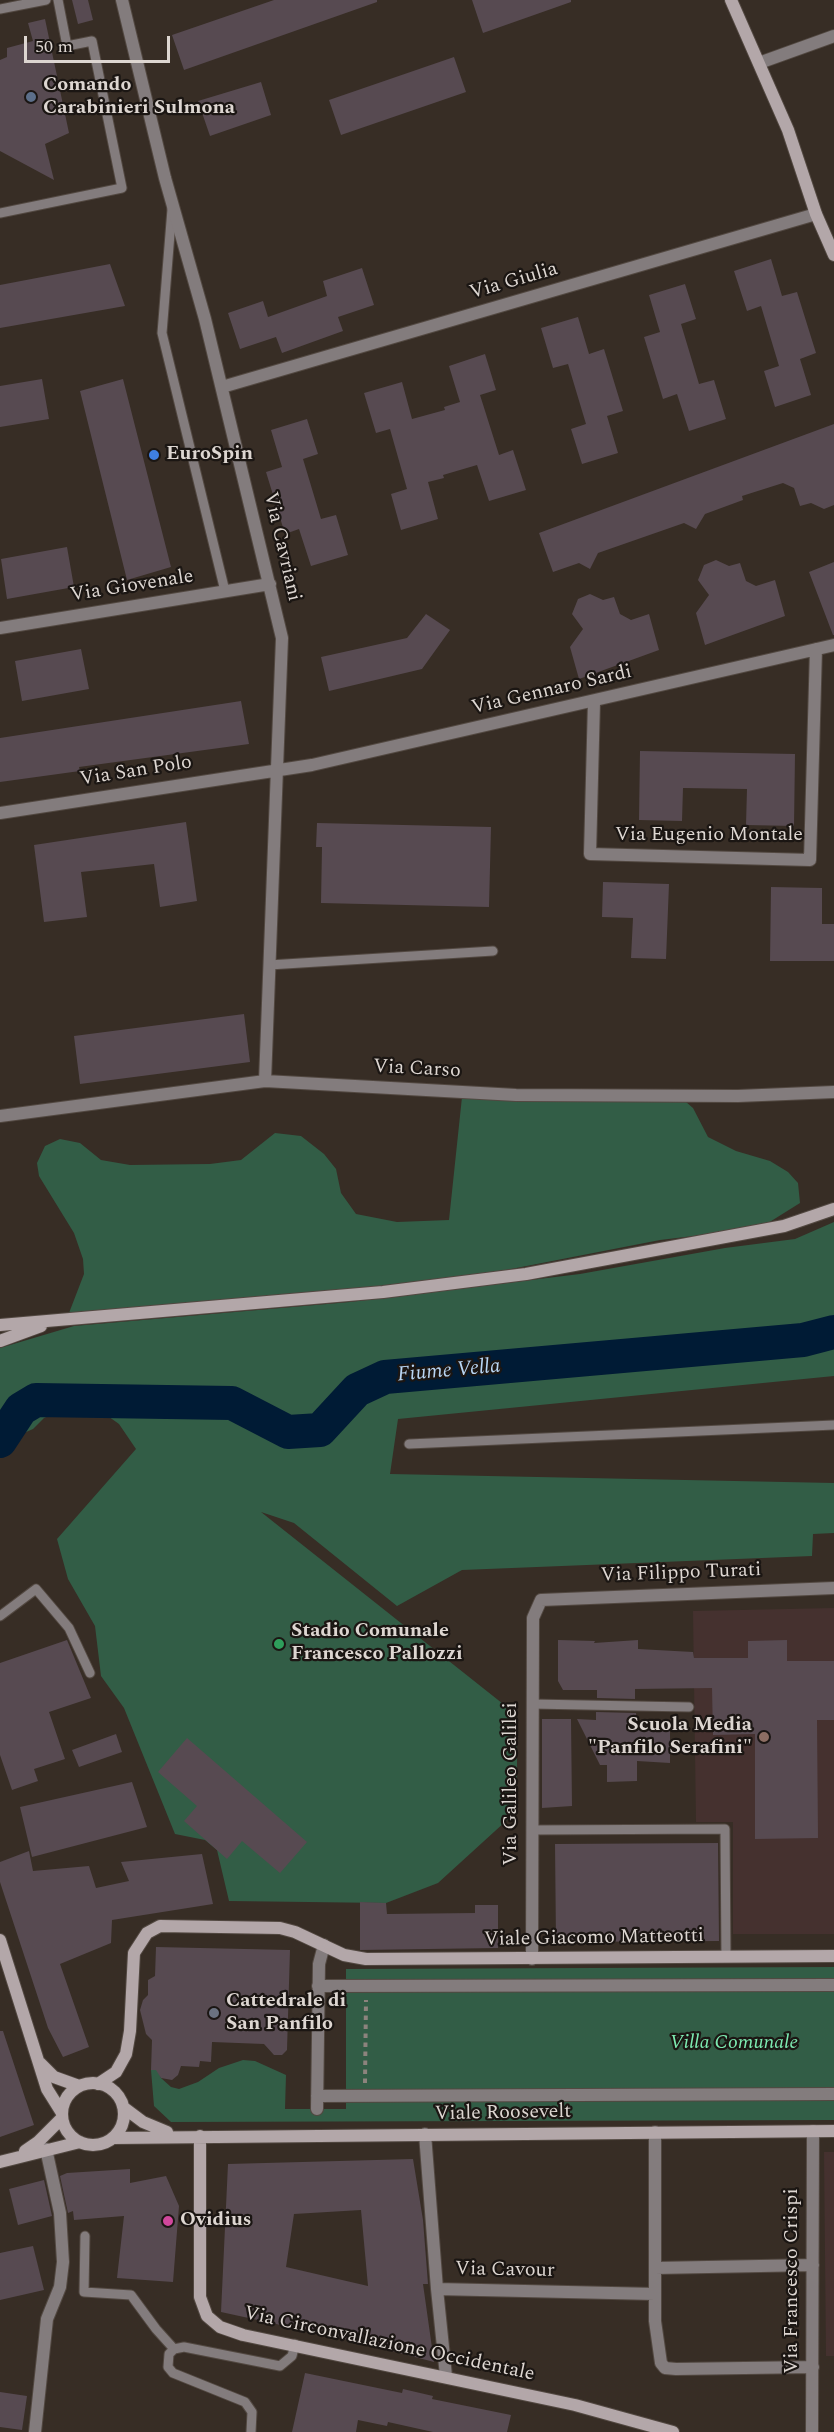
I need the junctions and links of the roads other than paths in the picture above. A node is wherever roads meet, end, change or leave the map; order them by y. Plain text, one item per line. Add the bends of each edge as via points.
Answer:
1 (46, 0) edge
2 (58, 0) edge
3 (122, 0) edge
4 (731, 0) edge
5 (32, 1) edge
6 (0, 9) edge
7 (834, 36) edge
8 (759, 63) junction
9 (172, 203) junction
10 (0, 213) edge
11 (816, 214) junction
12 (834, 255) edge
13 (222, 387) junction
14 (270, 584) junction
15 (225, 591) junction
16 (0, 628) edge
17 (834, 645) edge
18 (816, 650) junction
19 (594, 702) junction
20 (278, 771) junction
21 (0, 813) edge
22 (493, 951) dead end
23 (269, 965) junction
24 (265, 1081) junction
25 (834, 1092) edge
26 (0, 1116) edge
27 (834, 1209) edge
28 (59, 1320) junction
29 (0, 1325) edge
30 (0, 1341) edge
31 (834, 1425) edge
32 (409, 1444) dead end
33 (834, 1588) edge
34 (535, 1609) joint
35 (0, 1616) edge
36 (90, 1673) dead end
37 (532, 1704) junction
38 (689, 1707) dead end
39 (532, 1830) junction
40 (0, 1940) edge
41 (324, 1945) junction
42 (834, 1956) edge
43 (726, 1957) junction
44 (532, 1959) junction
45 (4, 1968) edge
46 (834, 1985) edge
47 (318, 1986) junction
48 (36, 2057) junction
49 (98, 2084) junction
50 (79, 2086) junction
51 (834, 2094) edge
52 (317, 2096) junction
53 (123, 2107) junction
54 (317, 2109) dead end
55 (62, 2116) junction
56 (813, 2131) junction
57 (834, 2131) edge
58 (655, 2132) junction
59 (426, 2134) junction
60 (173, 2135) junction
61 (200, 2136) junction
62 (113, 2138) junction
63 (80, 2142) junction
64 (46, 2149) junction
65 (14, 2157) junction
66 (0, 2163) edge
67 (85, 2236) dead end
68 (813, 2265) junction
69 (655, 2268) junction
70 (437, 2289) junction
71 (655, 2294) junction
72 (295, 2344) junction
73 (174, 2349) junction
74 (813, 2367) junction
75 (446, 2376) junction
76 (35, 2432) edge
77 (251, 2432) edge
78 (673, 2432) edge
79 (812, 2432) edge

1 - 5 lane
2 - 10 lane via 67,46 92,41 122,188
3 - 9 street, Via Cavriani
4 - 8 street
5 - 6 lane
7 - 8 street
8 - 11 street via 788,130
9 - 13 street, Via Cavriani
9 - 15 lane via 162,333
11 - 12 street
11 - 13 street, Via Giulia
13 - 14 street, Via Cavriani
14 - 15 street, Via Giovenale
14 - 20 street, Via Cavriani via 282,638
15 - 16 street, Via Giovenale
17 - 18 street, Via Gennaro Sardi
18 - 19 street, Via Gennaro Sardi
18 - 19 street, Via Eugenio Montale via 810,860 590,854
19 - 20 street, Via Gennaro Sardi
20 - 21 street, Via San Polo
20 - 23 street, Via Cavriani
22 - 23 lane
23 - 24 street, Via Cavriani
24 - 25 street, Via Carso via 516,1095 738,1096
24 - 26 street, Via Carso
27 - 28 street via 784,1226 526,1274 383,1292
28 - 29 street
28 - 30 street
31 - 32 lane
33 - 34 street, Via Filippo Turati via 549,1599 541,1600
34 - 37 street, Via Galileo Galilei
35 - 36 lane via 36,1589 69,1628
37 - 38 lane
37 - 39 street, Via Galileo Galilei
39 - 43 lane via 725,1829
39 - 44 street, Via Galileo Galilei
40 - 45 street
41 - 44 street, Viale Giacomo Matteotti via 354,1958 378,1960
41 - 47 street
41 - 49 street, Viale Giacomo Matteotti via 273,1927 176,1924 153,1928 134,1953 126,2054 116,2072
42 - 43 street, Viale Giacomo Matteotti
43 - 44 street, Viale Giacomo Matteotti
45 - 48 street
46 - 47 street
47 - 52 street
48 - 50 street via 54,2077
48 - 55 street
49 - 50 street
49 - 53 street via 114,2092
50 - 55 street via 67,2097
51 - 52 street
52 - 54 street
53 - 60 street, Viale Roosevelt via 143,2122
53 - 62 street via 123,2120
55 - 63 street via 68,2133
55 - 65 street via 38,2142
56 - 57 street, Viale Roosevelt
56 - 58 street, Viale Roosevelt
56 - 68 street, Via Francesco Crispi
58 - 59 street, Viale Roosevelt
58 - 69 street
59 - 61 street, Viale Roosevelt
59 - 70 street, Via Cavour
60 - 61 street, Viale Roosevelt
60 - 62 street, Viale Roosevelt
61 - 72 street, Via Circonvallazione Occidentale via 203,2307 213,2322 231,2332
62 - 63 street via 97,2145
63 - 64 street
64 - 65 street
64 - 76 street via 60,2213 63,2262 60,2287 47,2319
65 - 66 street
67 - 73 lane via 84,2292 131,2295
68 - 69 street
68 - 74 street, Via Francesco Crispi
69 - 71 street
70 - 71 street, Via Cavour
70 - 75 street
71 - 74 street via 657,2344 663,2366
72 - 73 lane via 292,2356 280,2366 183,2347
72 - 75 street, Via Circonvallazione Occidentale
73 - 77 lane via 167,2360 173,2373 245,2402 252,2412
74 - 79 street, Via Francesco Crispi
75 - 78 street, Via Circonvallazione Occidentale

